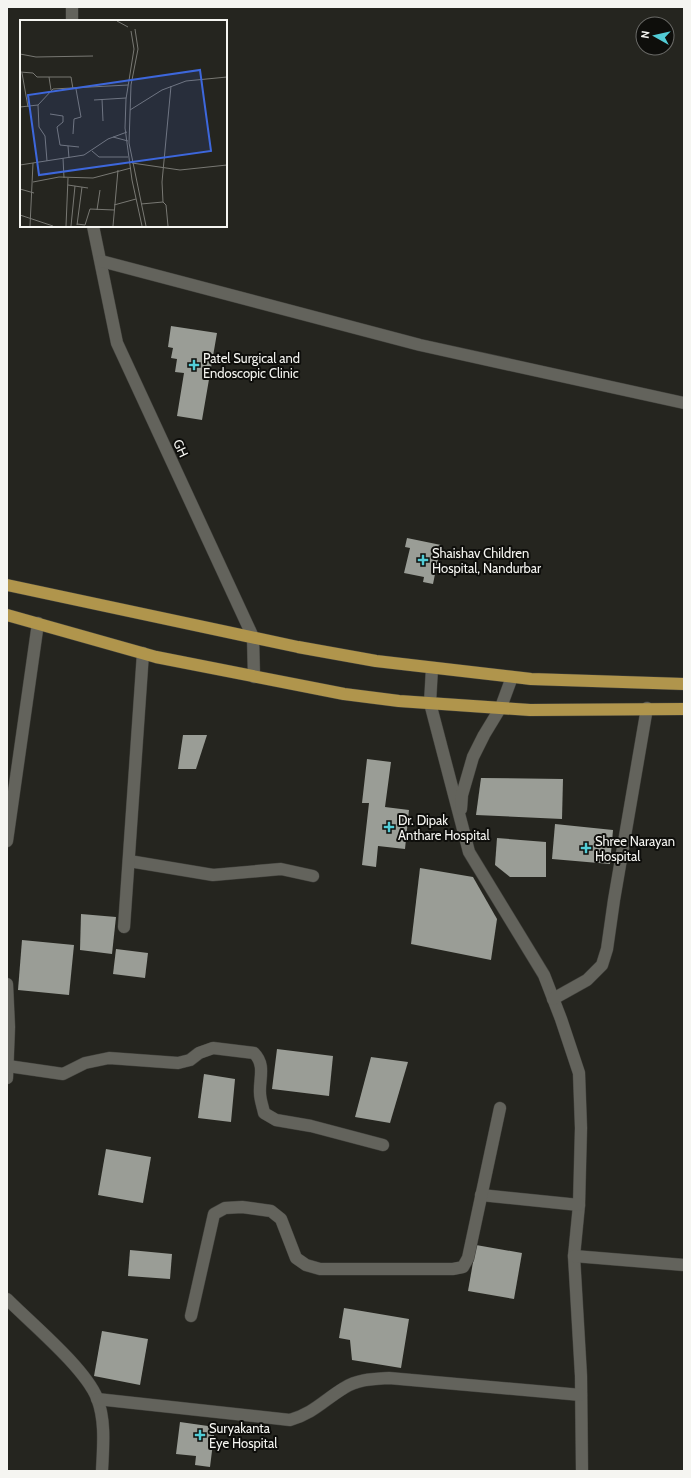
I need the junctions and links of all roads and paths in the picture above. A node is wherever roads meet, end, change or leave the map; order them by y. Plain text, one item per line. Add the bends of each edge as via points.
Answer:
1 (72, 7) edge
2 (72, 20) edge
3 (93, 227) edge
4 (101, 261) junction
5 (684, 403) edge
6 (7, 585) edge
7 (7, 615) edge
8 (38, 623) junction
9 (253, 637) junction
10 (143, 653) junction
11 (432, 668) junction
12 (254, 677) junction
13 (512, 677) junction
14 (684, 684) edge
15 (430, 703) junction
16 (501, 707) junction
17 (647, 708) junction
18 (684, 709) edge
19 (460, 820) junction
20 (7, 842) edge
21 (129, 861) junction
22 (313, 876) dead end
23 (124, 927) dead end
24 (7, 984) edge
25 (554, 1000) junction
26 (8, 1072) edge
27 (500, 1108) dead end
28 (383, 1145) dead end
29 (481, 1195) junction
30 (578, 1205) junction
31 (574, 1256) junction
32 (684, 1265) edge
33 (7, 1299) edge
34 (192, 1316) dead end
35 (581, 1395) junction
36 (97, 1399) junction
37 (102, 1471) edge
38 (582, 1471) edge

1 - 2 street
3 - 4 street, GH
4 - 5 street via 420,345
4 - 9 street, GH via 117,343
6 - 9 main road
7 - 8 main road
8 - 10 main road
8 - 20 street
9 - 11 main road via 340,655
9 - 12 street, GH
10 - 12 main road
10 - 21 street
11 - 13 main road
11 - 15 street
12 - 15 main road via 344,694
13 - 14 main road
13 - 16 street
15 - 16 main road
15 - 19 street
16 - 17 main road via 530,710
16 - 19 street via 484,735 469,769 462,795
17 - 18 main road
17 - 25 street via 607,949 602,965 587,980
19 - 25 street via 469,852 544,975
21 - 22 street via 213,875 281,869
21 - 23 street
24 - 26 street
25 - 30 street via 578,1073 582,1128
26 - 28 street via 63,1074 85,1063 109,1058 178,1063 213,1048 254,1052 262,1069 260,1093 264,1113 276,1120 312,1126
27 - 29 street
29 - 30 street
29 - 34 street via 468,1258 463,1267 453,1269 320,1269 306,1265 296,1258 281,1219 271,1212 242,1207 225,1208 214,1214
30 - 31 street
31 - 32 street
31 - 35 street
33 - 36 street via 81,1373
35 - 36 street via 389,1378 366,1379 345,1387 304,1416 290,1420
35 - 38 street
36 - 37 street via 104,1432

